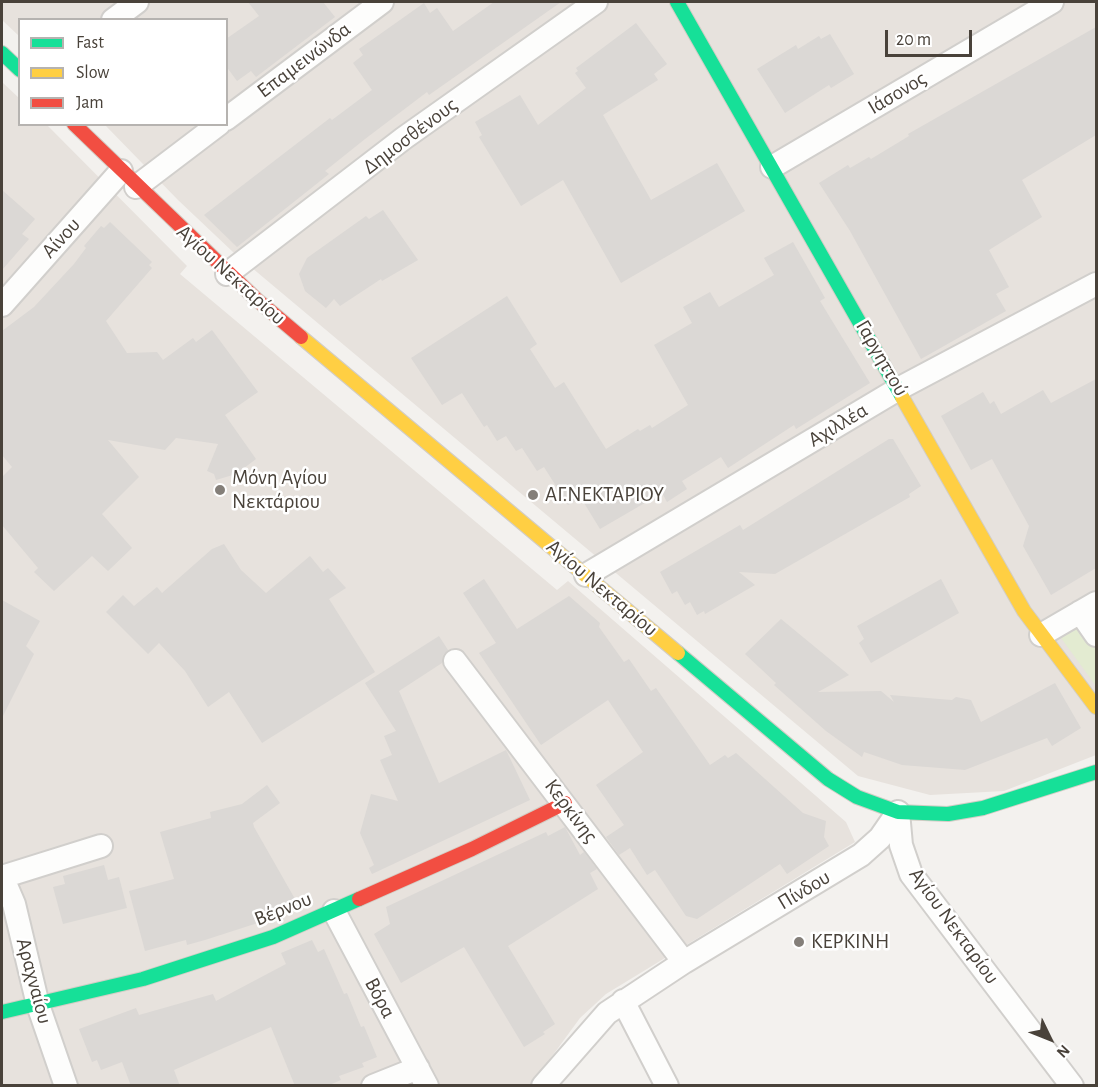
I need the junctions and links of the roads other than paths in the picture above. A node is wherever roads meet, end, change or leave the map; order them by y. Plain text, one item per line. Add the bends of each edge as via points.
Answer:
1 (137, 2) edge
2 (382, 2) edge
3 (677, 2) edge
4 (1052, 2) edge
5 (585, 4) edge
6 (117, 18) edge
7 (2, 53) edge
8 (18, 68) edge
9 (228, 118) edge
10 (76, 126) edge
11 (216, 126) edge
12 (772, 167) junction
13 (128, 179) junction
14 (227, 274) junction
15 (1096, 284) edge
16 (2, 305) edge
17 (900, 388) junction
18 (586, 575) junction
19 (1088, 608) edge
20 (1041, 635) junction
21 (1096, 635) edge
22 (456, 661) dead end
23 (1096, 707) edge
24 (1096, 771) edge
25 (565, 803) junction
26 (898, 812) junction
27 (100, 846) dead end
28 (2, 876) edge
29 (334, 911) junction
30 (684, 962) junction
31 (623, 1001) junction
32 (38, 1005) junction
33 (2, 1012) edge
34 (422, 1077) edge
35 (66, 1086) edge
36 (373, 1086) edge
37 (543, 1086) edge
38 (667, 1086) edge
39 (1072, 1086) edge

1 - 6 street
2 - 9 street, Επαμεινώνδα
3 - 12 street, Γαργηττού
4 - 12 street, Ιάσονος
5 - 14 street, Δημοσθένους
7 - 8 street
10 - 13 street, Αγίου Νεκταρίου
11 - 13 street
12 - 17 street, Γαργηττού
13 - 14 street, Αγίου Νεκταρίου
13 - 16 street, Αίνου
14 - 18 street, Αγίου Νεκταρίου
15 - 17 street, Αχιλλέα
17 - 18 street, Αχιλλέα
17 - 20 street, Γαργηττού
18 - 26 street, Αγίου Νεκταρίου via 828,779 857,797
19 - 20 street
19 - 21 street
20 - 23 street, Γαργηττού
22 - 25 street, Κερκίνης
24 - 26 street via 983,808 948,814
25 - 29 street, Βέρνου
25 - 30 street, Κερκίνης
26 - 30 street, Πίνδου via 880,838 861,855
26 - 39 street, Αγίου Νεκταρίου via 901,845 911,874
27 - 28 street
28 - 32 street, Αραχναίου via 14,904
29 - 32 street, Βέρνου via 273,938 207,959
29 - 34 street, Βόρα
30 - 31 street, Πίνδου
31 - 37 street, Πίνδου via 590,1030
31 - 38 street
32 - 33 street, Βέρνου
32 - 35 street, Αραχναίου
34 - 36 street

